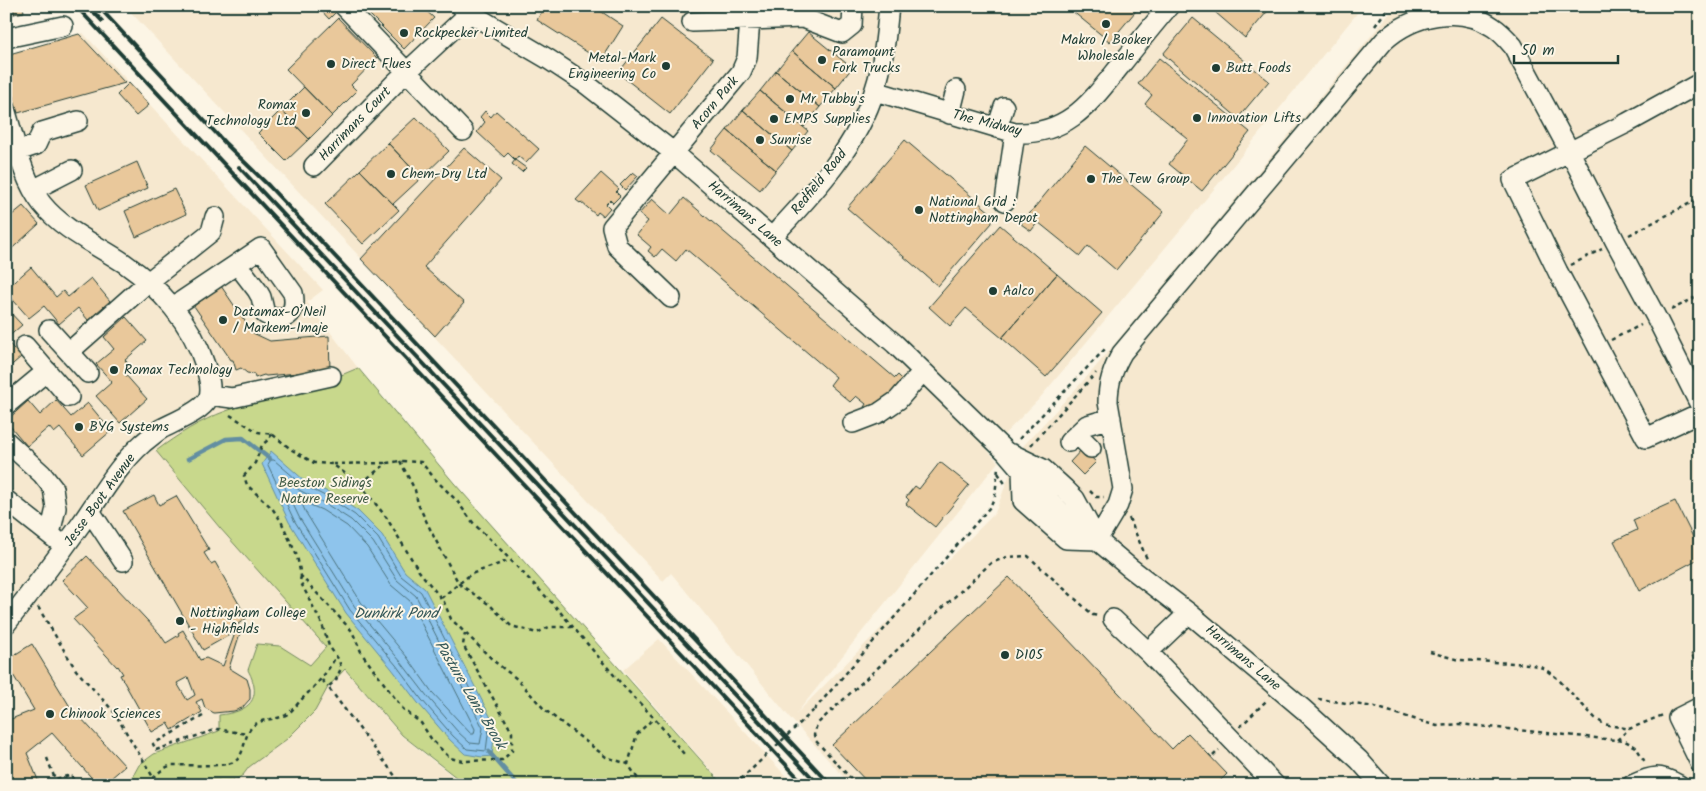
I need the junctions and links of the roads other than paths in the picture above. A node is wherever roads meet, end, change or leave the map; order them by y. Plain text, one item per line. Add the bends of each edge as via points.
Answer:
1 (344, 6) edge
2 (853, 6) edge
3 (888, 6) edge
4 (1169, 6) edge
5 (465, 10) edge
6 (750, 20) junction
7 (692, 22) dead end
8 (63, 26) dead end
9 (6, 38) edge
10 (402, 77) junction
11 (1700, 84) edge
12 (956, 90) dead end
13 (875, 91) junction
14 (1004, 107) dead end
15 (950, 114) junction
16 (7, 116) edge
17 (78, 121) dead end
18 (1006, 130) junction
19 (463, 131) dead end
20 (673, 152) junction
21 (1570, 152) junction
22 (12, 153) edge
23 (314, 166) dead end
24 (72, 170) dead end
25 (32, 190) junction
26 (1005, 201) dead end
27 (215, 217) dead end
28 (772, 237) junction
29 (237, 264) dead end
30 (148, 282) junction
31 (671, 298) dead end
32 (173, 307) junction
33 (49, 330) dead end
34 (25, 346) dead end
35 (69, 352) junction
36 (47, 371) junction
37 (923, 371) junction
38 (88, 373) dead end
39 (331, 376) dead end
40 (69, 397) dead end
41 (209, 398) junction
42 (6, 405) edge
43 (1700, 406) edge
44 (1700, 413) edge
45 (1111, 418) junction
46 (853, 423) dead end
47 (6, 441) edge
48 (1091, 448) dead end
49 (1015, 464) junction
50 (6, 500) edge
51 (90, 510) junction
52 (50, 534) junction
53 (1091, 535) junction
54 (65, 546) junction
55 (123, 562) dead end
56 (1189, 613) junction
57 (1113, 619) road end
58 (6, 624) edge
59 (1148, 652) junction
60 (1700, 706) edge
61 (1700, 763) edge
62 (1275, 785) edge
63 (1381, 785) edge
64 (1632, 785) edge
65 (1679, 785) edge

1 - 10 street
2 - 6 street via 852,25 842,33 803,18
3 - 13 street, Redfield Road via 882,66
4 - 18 street, The Midway via 1089,103 1072,118 1045,131 1030,134
5 - 10 street, Harrimans Court
5 - 20 street, Harrimans Lane via 586,84
6 - 7 street
6 - 20 street, Acorn Park via 747,58 741,72
8 - 9 street
10 - 19 street
10 - 23 street, Harrimans Court
11 - 21 street
12 - 15 street
13 - 15 street, The Midway
13 - 28 street, Redfield Road via 847,149
14 - 18 street
15 - 18 street, The Midway
16 - 22 street
17 - 22 street via 42,132 36,145
18 - 26 street
20 - 28 street, Harrimans Lane
20 - 31 street, Acorn Park via 612,227 617,246
21 - 43 street
21 - 44 street via 1513,180 1646,438
21 - 45 street via 1518,53 1492,26 1468,16 1453,15 1426,17 1404,26 1384,41 1122,353 1112,372 1108,390
22 - 25 street
24 - 25 street
25 - 30 street via 56,220
27 - 30 street via 211,232
28 - 37 street, Harrimans Lane
29 - 32 street
30 - 32 street
30 - 35 street
32 - 41 street via 186,324 203,359 209,379
33 - 35 street
34 - 36 street
35 - 38 street
36 - 40 street
36 - 42 street
37 - 46 street via 898,400 879,413
37 - 49 street, Harrimans Lane
39 - 41 street via 232,398
41 - 51 street, Jesse Boot Avenue via 198,409 159,430 141,445
45 - 48 street via 1087,425 1073,438
45 - 53 street via 1123,489 1118,505
47 - 52 street via 53,488 56,508
49 - 53 street, Harrimans Lane via 1043,469 1065,489 1075,499
49 - 53 street via 1024,501 1066,539
50 - 52 street
51 - 54 street, Jesse Boot Avenue
51 - 55 street
52 - 54 street
53 - 56 street, Harrimans Lane
54 - 58 street, Jesse Boot Avenue
56 - 59 street
56 - 63 street, Harrimans Lane via 1303,709 1359,760
57 - 59 street
59 - 62 street
60 - 61 street via 1678,718
64 - 65 street via 1647,778 1663,777

